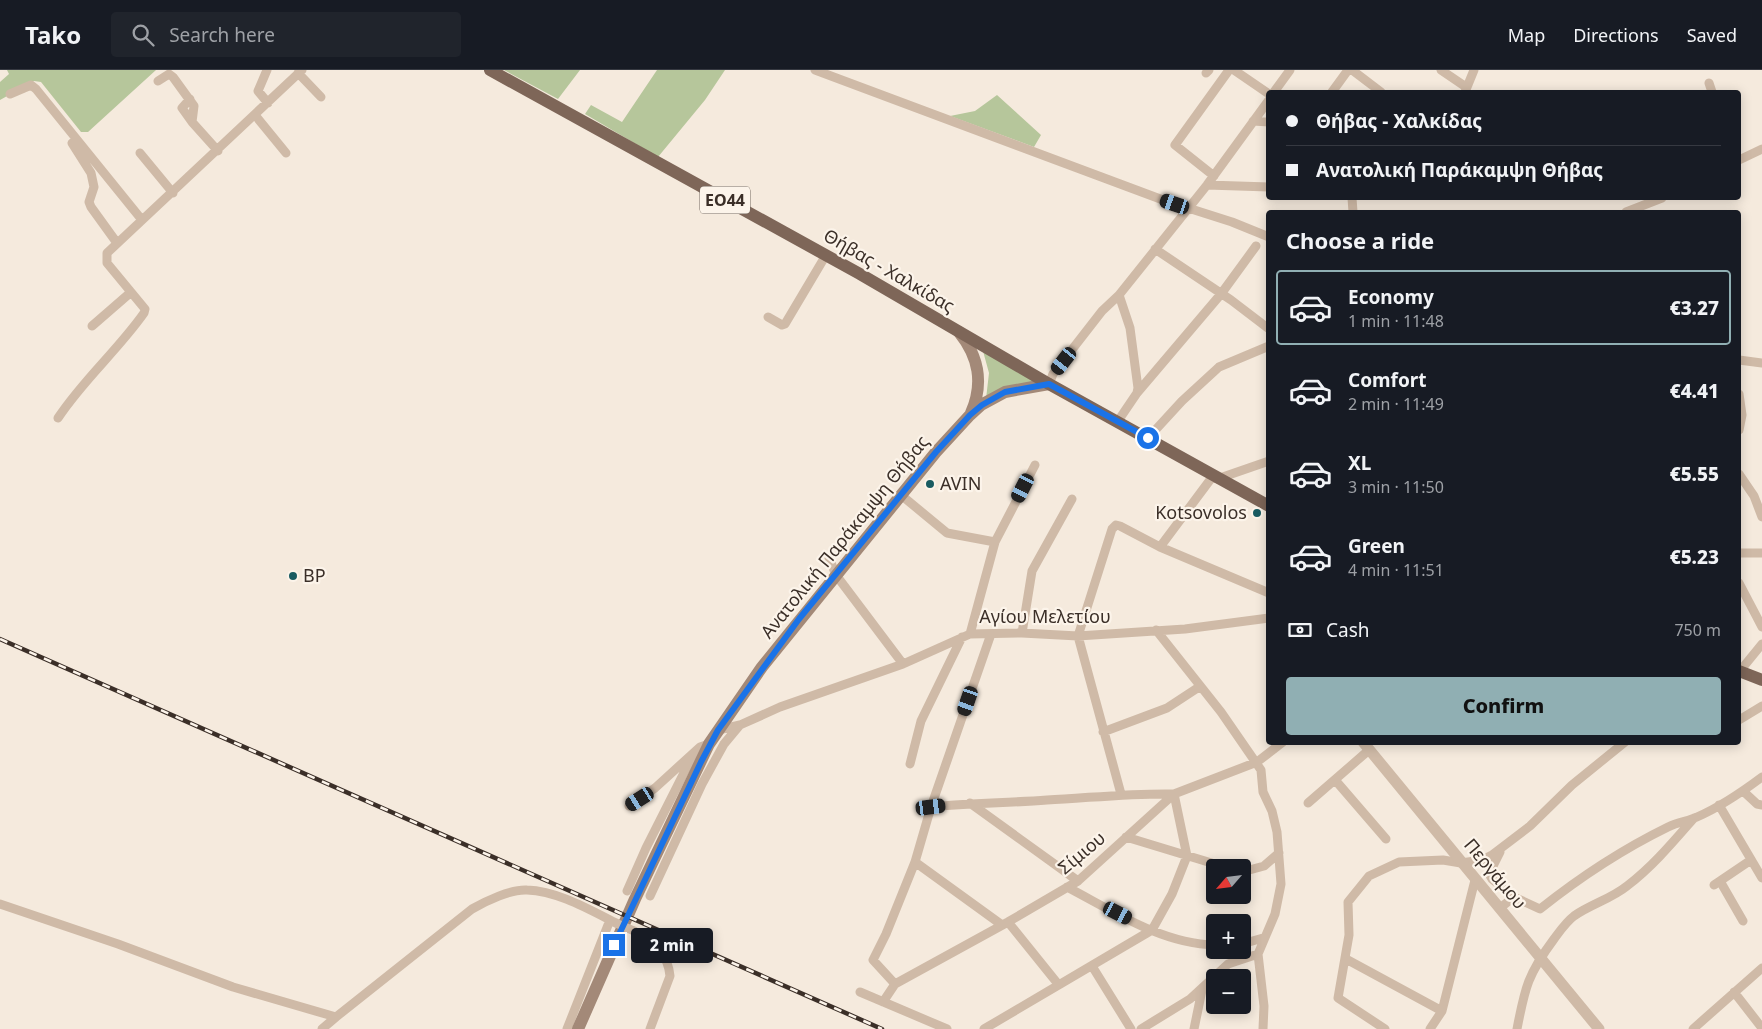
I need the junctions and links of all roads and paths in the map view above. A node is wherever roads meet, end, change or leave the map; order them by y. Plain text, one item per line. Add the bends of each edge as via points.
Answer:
1 (267, 70) edge
2 (490, 70) edge
3 (816, 70) edge
4 (1230, 70) edge
5 (1234, 70) edge
6 (1290, 70) edge
7 (1350, 70) edge
8 (1441, 70) edge
9 (1474, 70) edge
10 (300, 72) edge
11 (158, 81) dead end
12 (1275, 90) edge
13 (1334, 90) edge
14 (1378, 90) edge
15 (1466, 90) edge
16 (1266, 92) edge
17 (10, 94) dead end
18 (320, 97) dead end
19 (268, 103) junction
20 (1266, 104) edge
21 (255, 115) junction
22 (1254, 121) junction
23 (1266, 122) edge
24 (71, 143) junction
25 (1762, 149) edge
26 (218, 151) junction
27 (140, 153) dead end
28 (286, 153) dead end
29 (1741, 158) edge
30 (1214, 176) junction
31 (1207, 185) junction
32 (1266, 187) edge
33 (173, 193) junction
34 (1657, 200) edge
35 (1187, 209) junction
36 (1631, 210) edge
37 (142, 220) junction
38 (1266, 236) edge
39 (117, 243) junction
40 (1256, 246) dead end
41 (1155, 249) junction
42 (826, 255) junction
43 (130, 292) junction
44 (1221, 294) junction
45 (1119, 295) junction
46 (768, 317) dead end
47 (1266, 325) edge
48 (92, 326) dead end
49 (959, 332) junction
50 (1266, 347) edge
51 (1741, 360) edge
52 (1762, 363) edge
53 (1049, 384) junction
54 (1137, 393) junction
55 (970, 415) junction
56 (58, 418) dead end
57 (1118, 421) junction
58 (1148, 438) junction
59 (1266, 462) edge
60 (1035, 465) dead end
61 (1215, 477) junction
62 (1741, 477) edge
63 (901, 495) junction
64 (1072, 499) dead end
65 (1266, 504) edge
66 (1762, 517) edge
67 (995, 542) junction
68 (1160, 547) junction
69 (1741, 553) edge
70 (1762, 553) edge
71 (829, 558) dead end
72 (836, 575) junction
73 (1741, 587) edge
74 (1266, 592) edge
75 (1266, 618) edge
76 (1762, 627) edge
77 (1156, 630) junction
78 (1022, 633) junction
79 (991, 634) junction
80 (966, 636) junction
81 (1078, 636) junction
82 (1762, 644) edge
83 (903, 664) junction
84 (1741, 669) edge
85 (1741, 672) edge
86 (1762, 680) edge
87 (1199, 687) junction
88 (1762, 706) edge
89 (1741, 719) edge
90 (740, 725) junction
91 (718, 730) junction
92 (1103, 732) junction
93 (709, 744) junction
94 (1279, 745) edge
95 (1620, 745) edge
96 (1366, 746) edge
97 (694, 753) junction
98 (1257, 762) junction
99 (910, 764) dead end
100 (1762, 777) edge
101 (1336, 781) junction
102 (1743, 791) junction
103 (1121, 794) junction
104 (1174, 794) junction
105 (970, 802) junction
106 (1308, 803) dead end
107 (1719, 805) junction
108 (629, 806) dead end
109 (931, 807) junction
110 (1760, 807) edge
111 (1695, 818) junction
112 (1126, 837) junction
113 (1386, 839) dead end
114 (1503, 848) junction
115 (1279, 853) junction
116 (1187, 856) junction
117 (1750, 860) junction
118 (915, 862) junction
119 (1206, 862) edge
120 (1461, 863) junction
121 (1251, 870) edge
122 (1762, 878) edge
123 (1475, 880) junction
124 (1078, 881) junction
125 (1067, 888) junction
126 (628, 892) dead end
127 (650, 896) dead end
128 (1514, 897) junction
129 (0, 904) edge
130 (1500, 908) junction
131 (1742, 921) dead end
132 (614, 922) junction
133 (1005, 924) junction
134 (1152, 930) junction
135 (1263, 938) junction
136 (1251, 941) edge
137 (1206, 943) edge
138 (1258, 954) junction
139 (1540, 957) junction
140 (1346, 959) junction
141 (1092, 966) junction
142 (1762, 968) edge
143 (895, 984) junction
144 (1058, 984) junction
145 (1202, 990) junction
146 (860, 992) dead end
147 (1734, 992) junction
148 (883, 1002) junction
149 (1442, 1011) junction
150 (336, 1017) junction
151 (1762, 1028) edge
152 (322, 1029) edge
153 (567, 1029) edge
154 (578, 1029) edge
155 (650, 1029) edge
156 (947, 1029) edge
157 (984, 1029) edge
158 (1131, 1029) edge
159 (1140, 1029) edge
160 (1194, 1029) edge
161 (1263, 1029) edge
162 (1385, 1029) edge
163 (1430, 1029) edge
164 (1517, 1029) edge
165 (1599, 1029) edge
166 (1694, 1029) edge

1 - 19 street via 258,91
2 - 42 main road, Θήβας - Χαλκίδας / ΕΟ44
3 - 35 street
4 - 30 street via 1175,145
5 - 16 street
6 - 12 street
7 - 13 street
7 - 14 street
8 - 15 street
9 - 15 street
10 - 18 street
10 - 19 street
11 - 26 street via 169,74 190,99 182,108
17 - 24 street via 31,84
19 - 21 street
20 - 22 street
21 - 26 street
21 - 28 street
22 - 23 street
22 - 30 street
24 - 37 street
24 - 39 street via 91,173 94,187 89,202 91,207
25 - 29 street
26 - 33 street
27 - 33 street
30 - 31 street
31 - 32 street
31 - 35 street
33 - 37 street
34 - 36 street
35 - 38 street
35 - 41 street
37 - 39 street
39 - 43 street via 105,258
40 - 44 street
41 - 44 street
41 - 45 street
42 - 46 street via 785,324
42 - 49 main road, Θήβας - Χαλκίδας / ΕΟ44
43 - 48 street
43 - 56 street via 145,309 144,313 77,390
44 - 47 street
44 - 54 street
45 - 53 street via 1102,310 1053,374
45 - 54 street via 1130,328
49 - 53 main road, Θήβας - Χαλκίδας / ΕΟ44
49 - 55 main road via 975,357 979,372 976,401
50 - 58 street via 1219,367
51 - 52 street
53 - 55 main road, Ανατολική Παράκαμψη Θήβας via 1005,392
53 - 57 main road, Θήβας - Χαλκίδας / ΕΟ44
54 - 57 street
55 - 63 main road, Ανατολική Παράκαμψη Θήβας
57 - 58 main road, Θήβας - Χαλκίδας / ΕΟ44
58 - 61 main road, Θήβας - Χαλκίδας / ΕΟ44
59 - 61 street
60 - 67 street
61 - 65 main road, Θήβας - Χαλκίδας / ΕΟ44
61 - 68 street
62 - 66 street via 1754,496
63 - 67 street via 946,533
63 - 72 main road, Ανατολική Παράκαμψη Θήβας
64 - 78 street via 1032,571
67 - 80 street
68 - 74 street
68 - 81 street via 1120,526 1112,529
69 - 70 street
71 - 72 street
72 - 83 street
72 - 91 main road, Ανατολική Παράκαμψη Θήβας via 762,667
73 - 76 street
75 - 77 street, Αγίου Μελετίου
77 - 81 street, Αγίου Μελετίου
77 - 87 street
78 - 79 street, Αγίου Μελετίου
78 - 81 street, Αγίου Μελετίου
79 - 80 street, Αγίου Μελετίου
79 - 109 street
80 - 83 street, Αγίου Μελετίου
80 - 99 street via 921,721
81 - 92 street
82 - 84 street
83 - 90 street, Αγίου Μελετίου
85 - 86 main road
87 - 92 street via 1167,708
87 - 98 street
88 - 89 street
90 - 91 street, Αγίου Μελετίου
90 - 127 street via 730,734 702,784
91 - 93 main road, Ανατολική Παράκαμψη Θήβας
92 - 103 street
93 - 97 street
93 - 154 main road, Ανατολική Παράκαμψη Θήβας via 635,899
94 - 98 street, Σίμιου
95 - 114 street
96 - 101 street
96 - 120 street, Περγάμου
97 - 108 street
97 - 126 street via 646,848
98 - 104 street, Σίμιου
98 - 115 street via 1263,792 1275,821
100 - 102 street
101 - 106 street
101 - 113 street
102 - 107 street
102 - 110 street
103 - 104 street
103 - 105 street via 1046,801
104 - 112 street, Σίμιου
104 - 116 street
105 - 109 street
105 - 124 street
107 - 111 street
107 - 117 street
109 - 118 street
111 - 128 street via 1668,827 1597,868 1540,909
111 - 139 street via 1650,867 1627,886 1565,924
112 - 116 street
112 - 124 street, Σίμιου
114 - 120 street via 1482,860
114 - 128 street via 1489,874
115 - 121 street via 1264,866
115 - 135 street via 1280,891 1275,914
116 - 119 street
116 - 134 street via 1172,894
117 - 122 street
117 - 131 street via 1717,883
118 - 133 street
118 - 143 street via 873,960
120 - 123 street, Περγάμου
120 - 140 street via 1443,860 1399,862 1369,876 1348,902
123 - 130 street, Περγάμου
123 - 149 street
124 - 125 street, Σίμιου
125 - 133 street, Σίμιου
125 - 134 street
128 - 130 street
129 - 150 street via 233,987
130 - 139 street, Περγάμου
132 - 150 street via 559,897 525,889 495,897 472,910
132 - 153 street
132 - 155 street, bridge via 651,941 664,955 669,967 670,976
133 - 143 street, Σίμιου
133 - 144 street
134 - 137 street via 1182,940
134 - 141 street
135 - 136 street
135 - 138 street
138 - 145 street via 1228,964
138 - 161 street via 1264,1006
139 - 164 street via 1525,987
139 - 165 street, Περγάμου
140 - 149 street
140 - 162 street via 1339,1000
141 - 144 street
141 - 158 street
142 - 147 street
143 - 148 street
144 - 157 street
145 - 159 street
145 - 160 street
146 - 148 street
147 - 151 street
147 - 166 street
148 - 156 street
149 - 163 street
150 - 152 street

